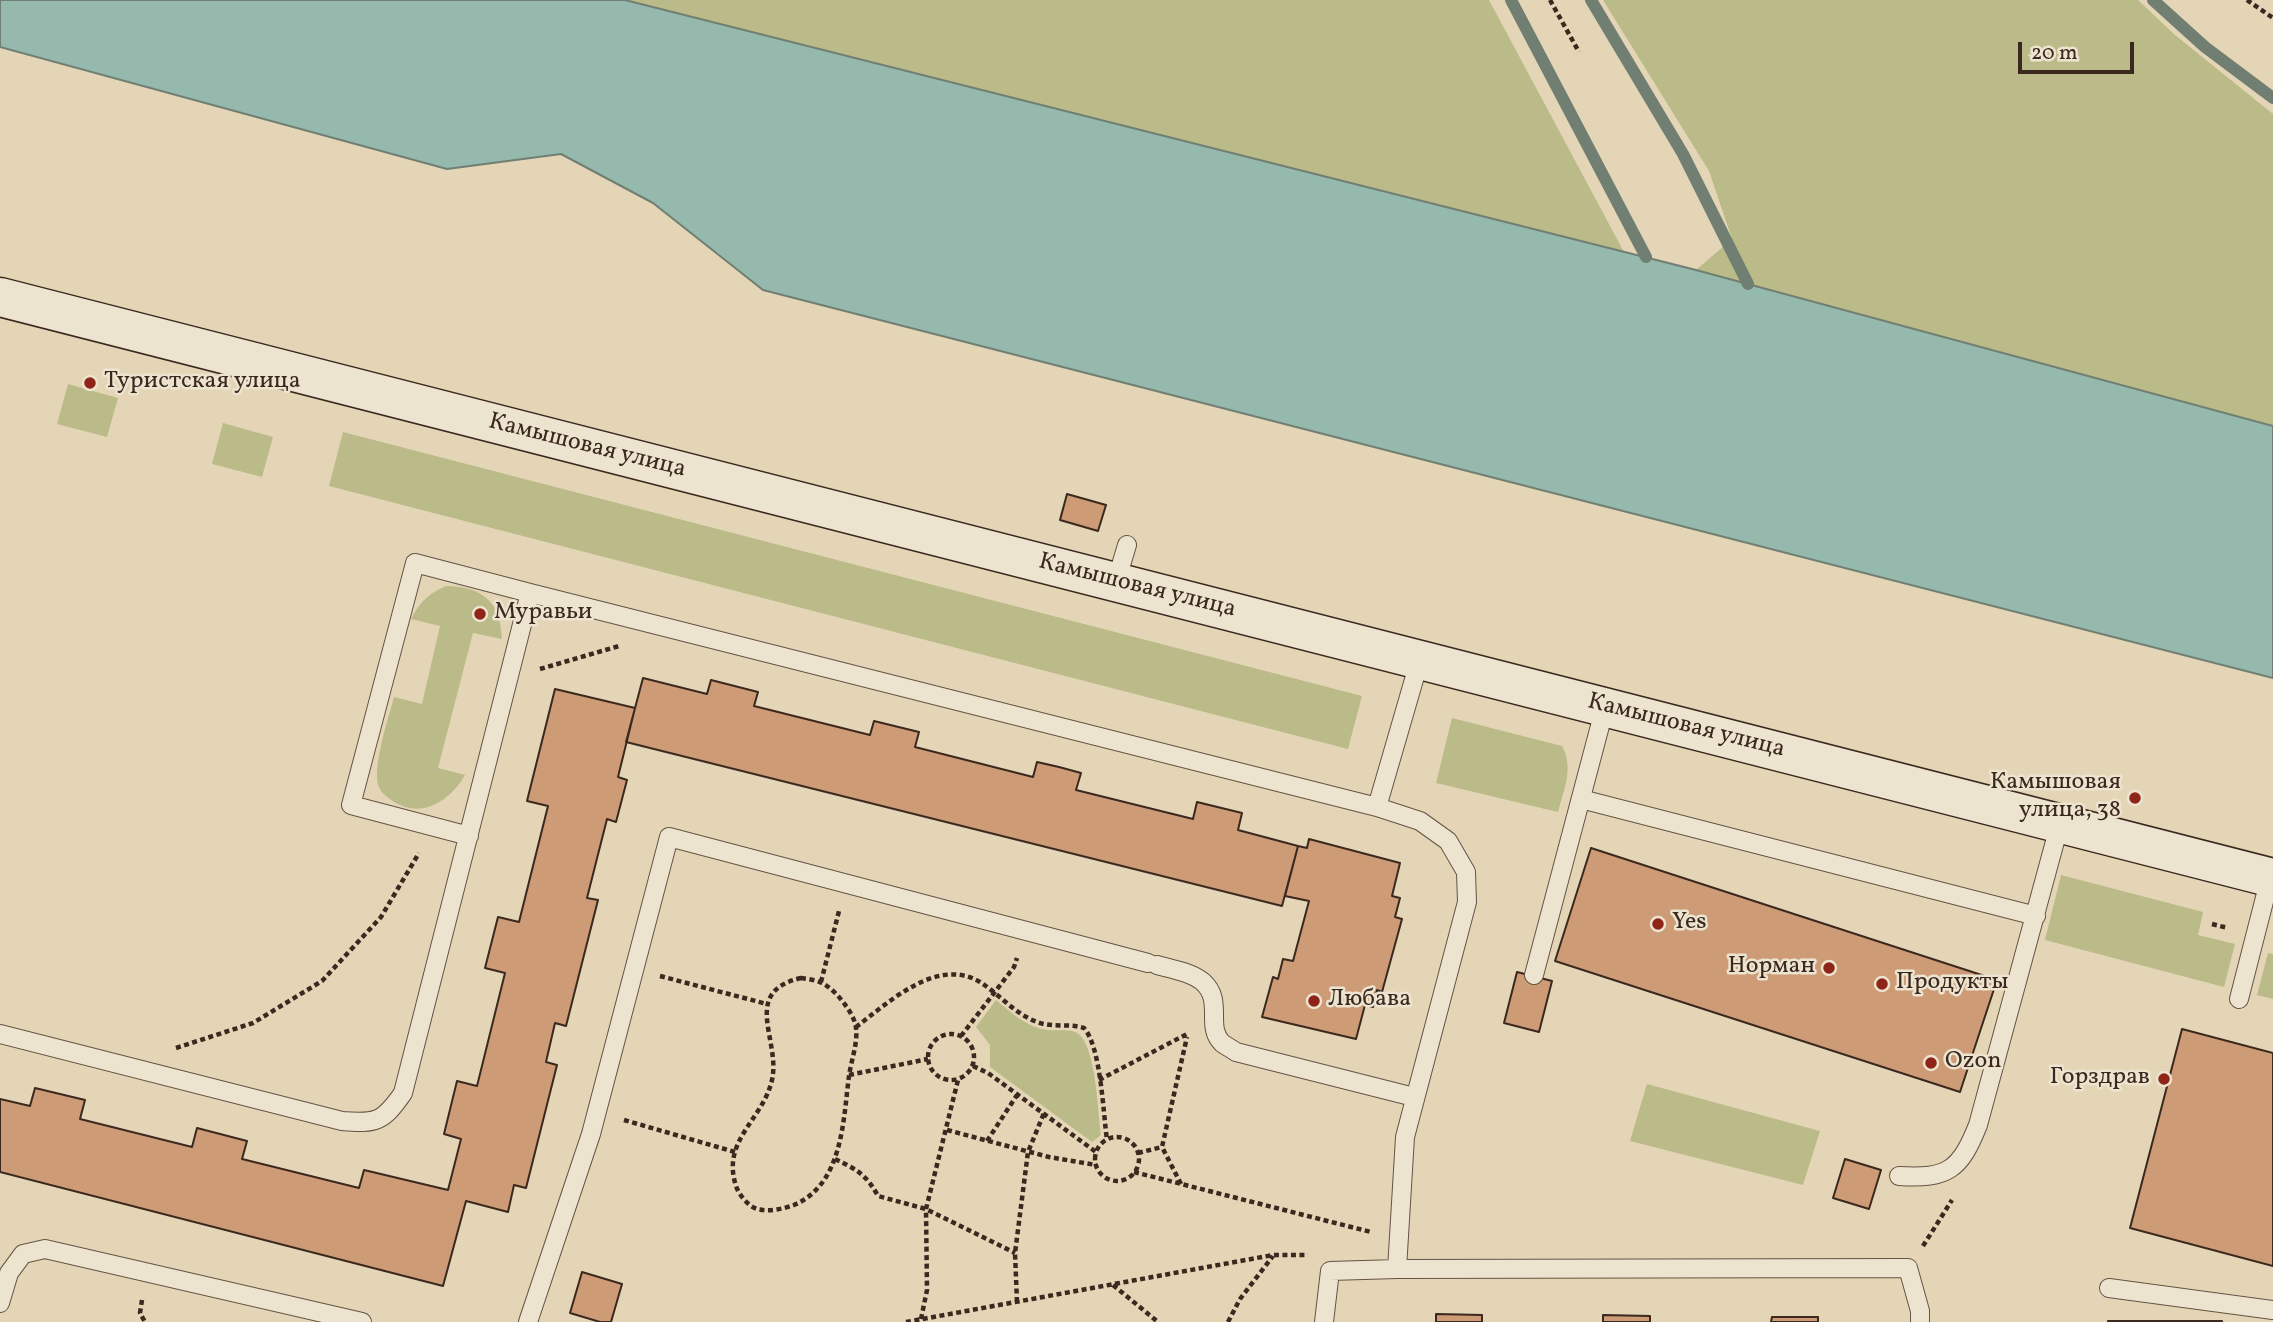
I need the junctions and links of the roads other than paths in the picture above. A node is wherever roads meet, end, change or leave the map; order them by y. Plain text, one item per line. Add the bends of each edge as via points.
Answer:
1 (0, 297) edge
2 (1127, 545) dead end
3 (1116, 582) junction
4 (530, 593) junction
5 (1420, 659) junction
6 (1605, 707) junction
7 (1581, 799) junction
8 (1377, 807) junction
9 (2060, 823) junction
10 (469, 836) junction
11 (2272, 878) edge
12 (2035, 916) junction
13 (1534, 975) dead end
14 (2239, 999) dead end
15 (0, 1034) edge
16 (1414, 1097) junction
17 (1899, 1176) dead end
18 (1397, 1269) junction
19 (2109, 1287) dead end
20 (0, 1303) edge
21 (2273, 1310) edge
22 (2242, 1314) edge
23 (362, 1322) edge
24 (528, 1322) edge
25 (1324, 1322) edge
26 (1920, 1322) edge

1 - 3 street, Камышовая улица
2 - 3 lane
3 - 5 street, Камышовая улица
4 - 8 lane
4 - 10 lane
4 - 10 lane via 415,563 351,805
5 - 6 street, Камышовая улица
5 - 8 lane
6 - 7 lane
6 - 9 street, Камышовая улица
7 - 12 lane
7 - 13 lane
8 - 16 lane via 1420,821 1448,841 1466,872 1467,902
9 - 11 street, Камышовая улица
9 - 12 lane
10 - 15 lane via 403,1093 389,1113 369,1123 342,1121
11 - 14 lane
12 - 17 lane via 1967,1153 1951,1170 1924,1177
16 - 18 lane via 1405,1137
16 - 24 lane via 1236,1052 1221,1042 1214,1030 1213,994 1202,981 1186,973 669,838 597,1112
18 - 25 lane via 1330,1271
18 - 26 lane via 1908,1268
19 - 22 lane
20 - 23 lane via 9,1273 23,1254 45,1249
21 - 22 lane

